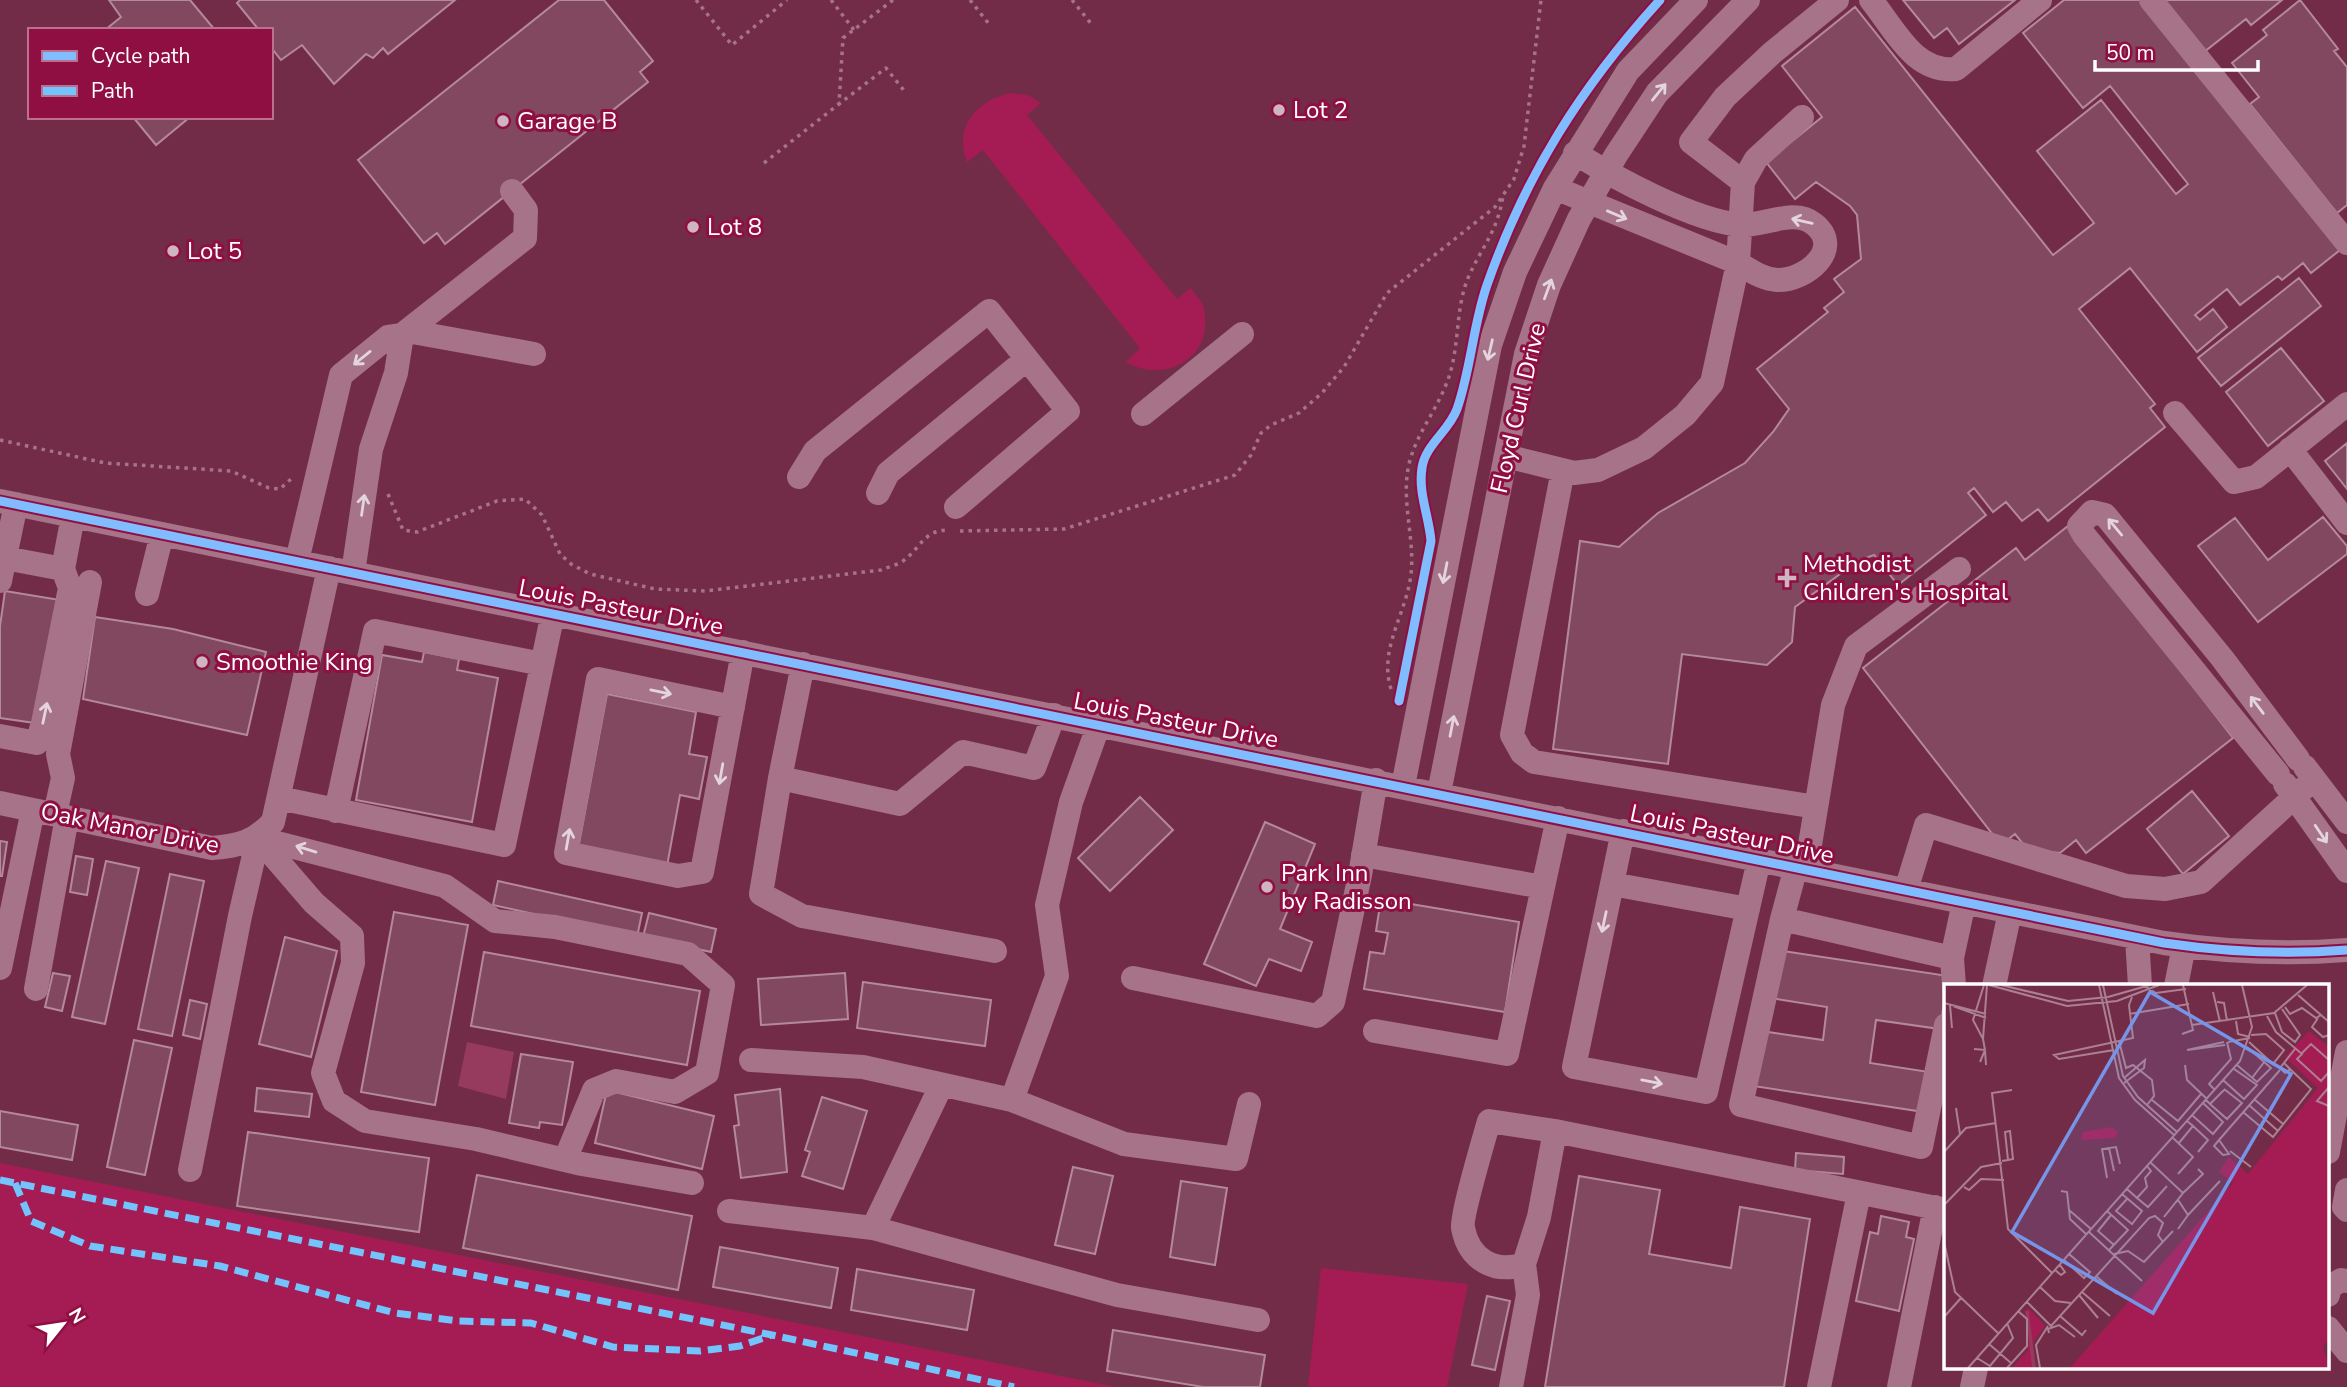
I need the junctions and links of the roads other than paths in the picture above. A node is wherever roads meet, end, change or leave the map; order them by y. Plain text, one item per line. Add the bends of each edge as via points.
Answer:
1 (1696, 0) edge
2 (1748, 0) edge
3 (1837, 0) edge
4 (1871, 0) edge
5 (2040, 0) edge
6 (2151, 0) edge
7 (1802, 117) dead end
8 (1575, 153) junction
9 (1606, 173) junction
10 (1743, 182) junction
11 (1555, 188) junction
12 (512, 191) dead end
13 (1588, 203) junction
14 (1742, 225) junction
15 (2347, 243) edge
16 (1738, 263) junction
17 (404, 333) junction
18 (1242, 334) dead end
19 (534, 354) dead end
20 (1027, 359) junction
21 (2347, 404) edge
22 (2175, 413) dead end
23 (1143, 414) dead end
24 (2290, 449) junction
25 (1506, 456) junction
26 (1563, 471) junction
27 (799, 477) dead end
28 (878, 493) dead end
29 (8, 503) edge
30 (956, 507) dead end
31 (74, 516) junction
32 (2347, 523) edge
33 (162, 534) junction
34 (297, 561) junction
35 (329, 568) junction
36 (63, 569) junction
37 (1959, 569) dead end
38 (2, 570) edge
39 (353, 573) junction
40 (90, 582) dead end
41 (147, 594) dead end
42 (553, 613) junction
43 (743, 652) junction
44 (542, 664) junction
45 (803, 664) junction
46 (733, 707) junction
47 (1054, 715) junction
48 (1099, 724) junction
49 (0, 736) edge
50 (2295, 776) junction
51 (780, 778) junction
52 (1376, 780) junction
53 (1404, 786) junction
54 (1439, 793) junction
55 (279, 798) junction
56 (0, 803) edge
57 (1816, 807) junction
58 (336, 811) junction
59 (52, 814) junction
60 (1558, 818) junction
61 (2347, 822) edge
62 (1623, 831) junction
63 (258, 838) junction
64 (1363, 855) junction
65 (1759, 860) junction
66 (1801, 868) junction
67 (2347, 871) edge
68 (1612, 884) junction
69 (1543, 887) junction
70 (1906, 890) junction
71 (1964, 902) junction
72 (1748, 909) junction
73 (2010, 912) junction
74 (1782, 919) junction
75 (2137, 938) junction
76 (2184, 946) junction
77 (2347, 950) edge
78 (995, 951) dead end
79 (1952, 958) junction
80 (0, 968) edge
81 (1133, 978) dead end
82 (1954, 984) edge
83 (1994, 984) edge
84 (2140, 984) edge
85 (2176, 984) edge
86 (36, 989) dead end
87 (1375, 1031) dead end
88 (1944, 1035) edge
89 (2347, 1052) edge
90 (751, 1060) dead end
91 (941, 1086) junction
92 (1012, 1100) junction
93 (1249, 1104) dead end
94 (1555, 1131) junction
95 (2330, 1137) edge
96 (565, 1160) junction
97 (190, 1170) dead end
98 (692, 1184) dead end
99 (2347, 1190) edge
100 (1859, 1193) junction
101 (1940, 1209) edge
102 (2347, 1210) edge
103 (729, 1212) dead end
104 (873, 1228) junction
105 (1524, 1265) junction
106 (1258, 1320) dead end
107 (2330, 1330) edge
108 (2347, 1351) edge
109 (1511, 1387) edge
110 (1819, 1387) edge
111 (1899, 1387) edge

1 - 8 street, Floyd Curl Drive via 1628,71
9 -> 2 street, Floyd Curl Drive via 1657,93
3 - 10 street via 1724,97 1691,142
4 - 5 street via 1921,62 1938,71 1956,69
6 - 15 street
7 - 10 street via 1756,159
8 - 9 street
8 - 11 street, Floyd Curl Drive
9 - 13 street, Floyd Curl Drive
9 - 14 street via 1708,218
10 - 14 street
11 - 13 street
11 -> 53 street, Floyd Curl Drive via 1515,272 1490,345
12 - 17 street via 526,210 525,238
13 -> 16 street
25 -> 13 street, Floyd Curl Drive via 1525,354 1549,285
14 - 16 street
16 -> 14 street via 1764,278 1780,280 1815,267 1826,251 1825,237 1813,223 1799,218
16 - 26 street via 1712,383 1703,394 1644,448 1598,470
17 - 19 street
17 -> 34 street via 388,337 341,375
39 -> 17 street via 371,449
18 - 23 street
20 - 27 street via 989,312 815,451
20 - 28 street via 888,473
20 - 30 street via 1068,411
21 - 24 street
22 - 24 street via 2234,482 2256,477
24 - 32 street
25 - 26 street
54 -> 25 street, Floyd Curl Drive
26 - 57 street via 1512,735 1522,753 1534,762
29 - 31 street, Louis Pasteur Drive
29 - 38 street
31 - 33 street, Louis Pasteur Drive
31 - 36 street
33 - 34 street, Louis Pasteur Drive
33 - 41 street
34 - 35 street, Louis Pasteur Drive
35 - 39 street, Louis Pasteur Drive
35 - 55 street
36 - 38 street
49 -> 36 street via 37,743 70,587
37 - 57 street via 1856,646 1833,705
39 - 42 street, Louis Pasteur Drive
40 - 59 street via 58,754 63,778
42 - 43 street, Louis Pasteur Drive
42 - 44 street
43 - 45 street, Louis Pasteur Drive
43 - 46 street
44 - 58 street via 374,631
44 - 58 street via 504,845
45 - 47 street, Louis Pasteur Drive
45 - 51 street
46 -> 46 street via 702,872 678,876 566,853 597,679
47 - 48 street, Louis Pasteur Drive
47 - 51 street via 1034,768 963,752 900,804
48 - 52 street, Louis Pasteur Drive
48 - 92 street via 1071,802 1047,905 1057,976
50 -> 50 street via 2222,658 2105,515 2092,512 2083,519 2079,526 2084,535
50 - 61 street
50 -> 67 street
50 - 70 street via 2201,882 2165,889 2126,886 1926,825
51 - 78 street via 761,894 802,916
52 - 53 street, Louis Pasteur Drive
52 - 64 street
53 - 54 street, Louis Pasteur Drive
54 - 60 street, Louis Pasteur Drive
55 - 58 street
55 - 63 street via 273,822
56 - 59 street, Oak Manor Drive
57 - 66 street
59 - 63 street, Oak Manor Drive via 212,848 239,846
59 - 80 street
59 - 86 street
60 - 62 street, Louis Pasteur Drive
60 - 69 street
62 - 65 street, Louis Pasteur Drive
62 - 68 street
63 - 96 street via 314,903 352,936 353,963 323,1073 334,1101 365,1121
96 -> 63 street via 594,1090 616,1081 675,1092 707,1073 723,985 688,954 555,927 495,921 445,886
63 - 97 street
64 - 69 street
64 - 81 street via 1333,1002 1317,1016
65 - 66 street, Louis Pasteur Drive
65 - 72 street
66 - 70 street, Louis Pasteur Drive
66 - 74 street
68 - 72 street
68 -> 72 street via 1574,1067 1706,1092
69 - 87 street via 1507,1054
70 - 71 street, Louis Pasteur Drive
71 - 73 street, Louis Pasteur Drive
71 - 79 street
73 - 75 street, Louis Pasteur Drive
73 - 83 street
74 - 79 street
74 - 88 street via 1741,1105 1922,1147
75 - 76 street, Louis Pasteur Drive
75 - 84 street
76 - 77 street, Louis Pasteur Drive via 2286,955
76 - 85 street
79 - 82 street
89 - 95 street
90 - 91 street via 863,1068
91 - 92 street
91 - 104 street
92 - 93 street via 1125,1144 1236,1159
94 - 100 street
94 - 105 street via 1539,1217
94 - 105 street via 1489,1121 1463,1227 1474,1254 1497,1269
96 - 98 street
99 - 102 street
100 - 101 street
100 - 110 street
101 - 111 street
103 - 104 street
104 - 106 street via 1117,1295
105 - 109 street via 1528,1296
107 - 108 street

